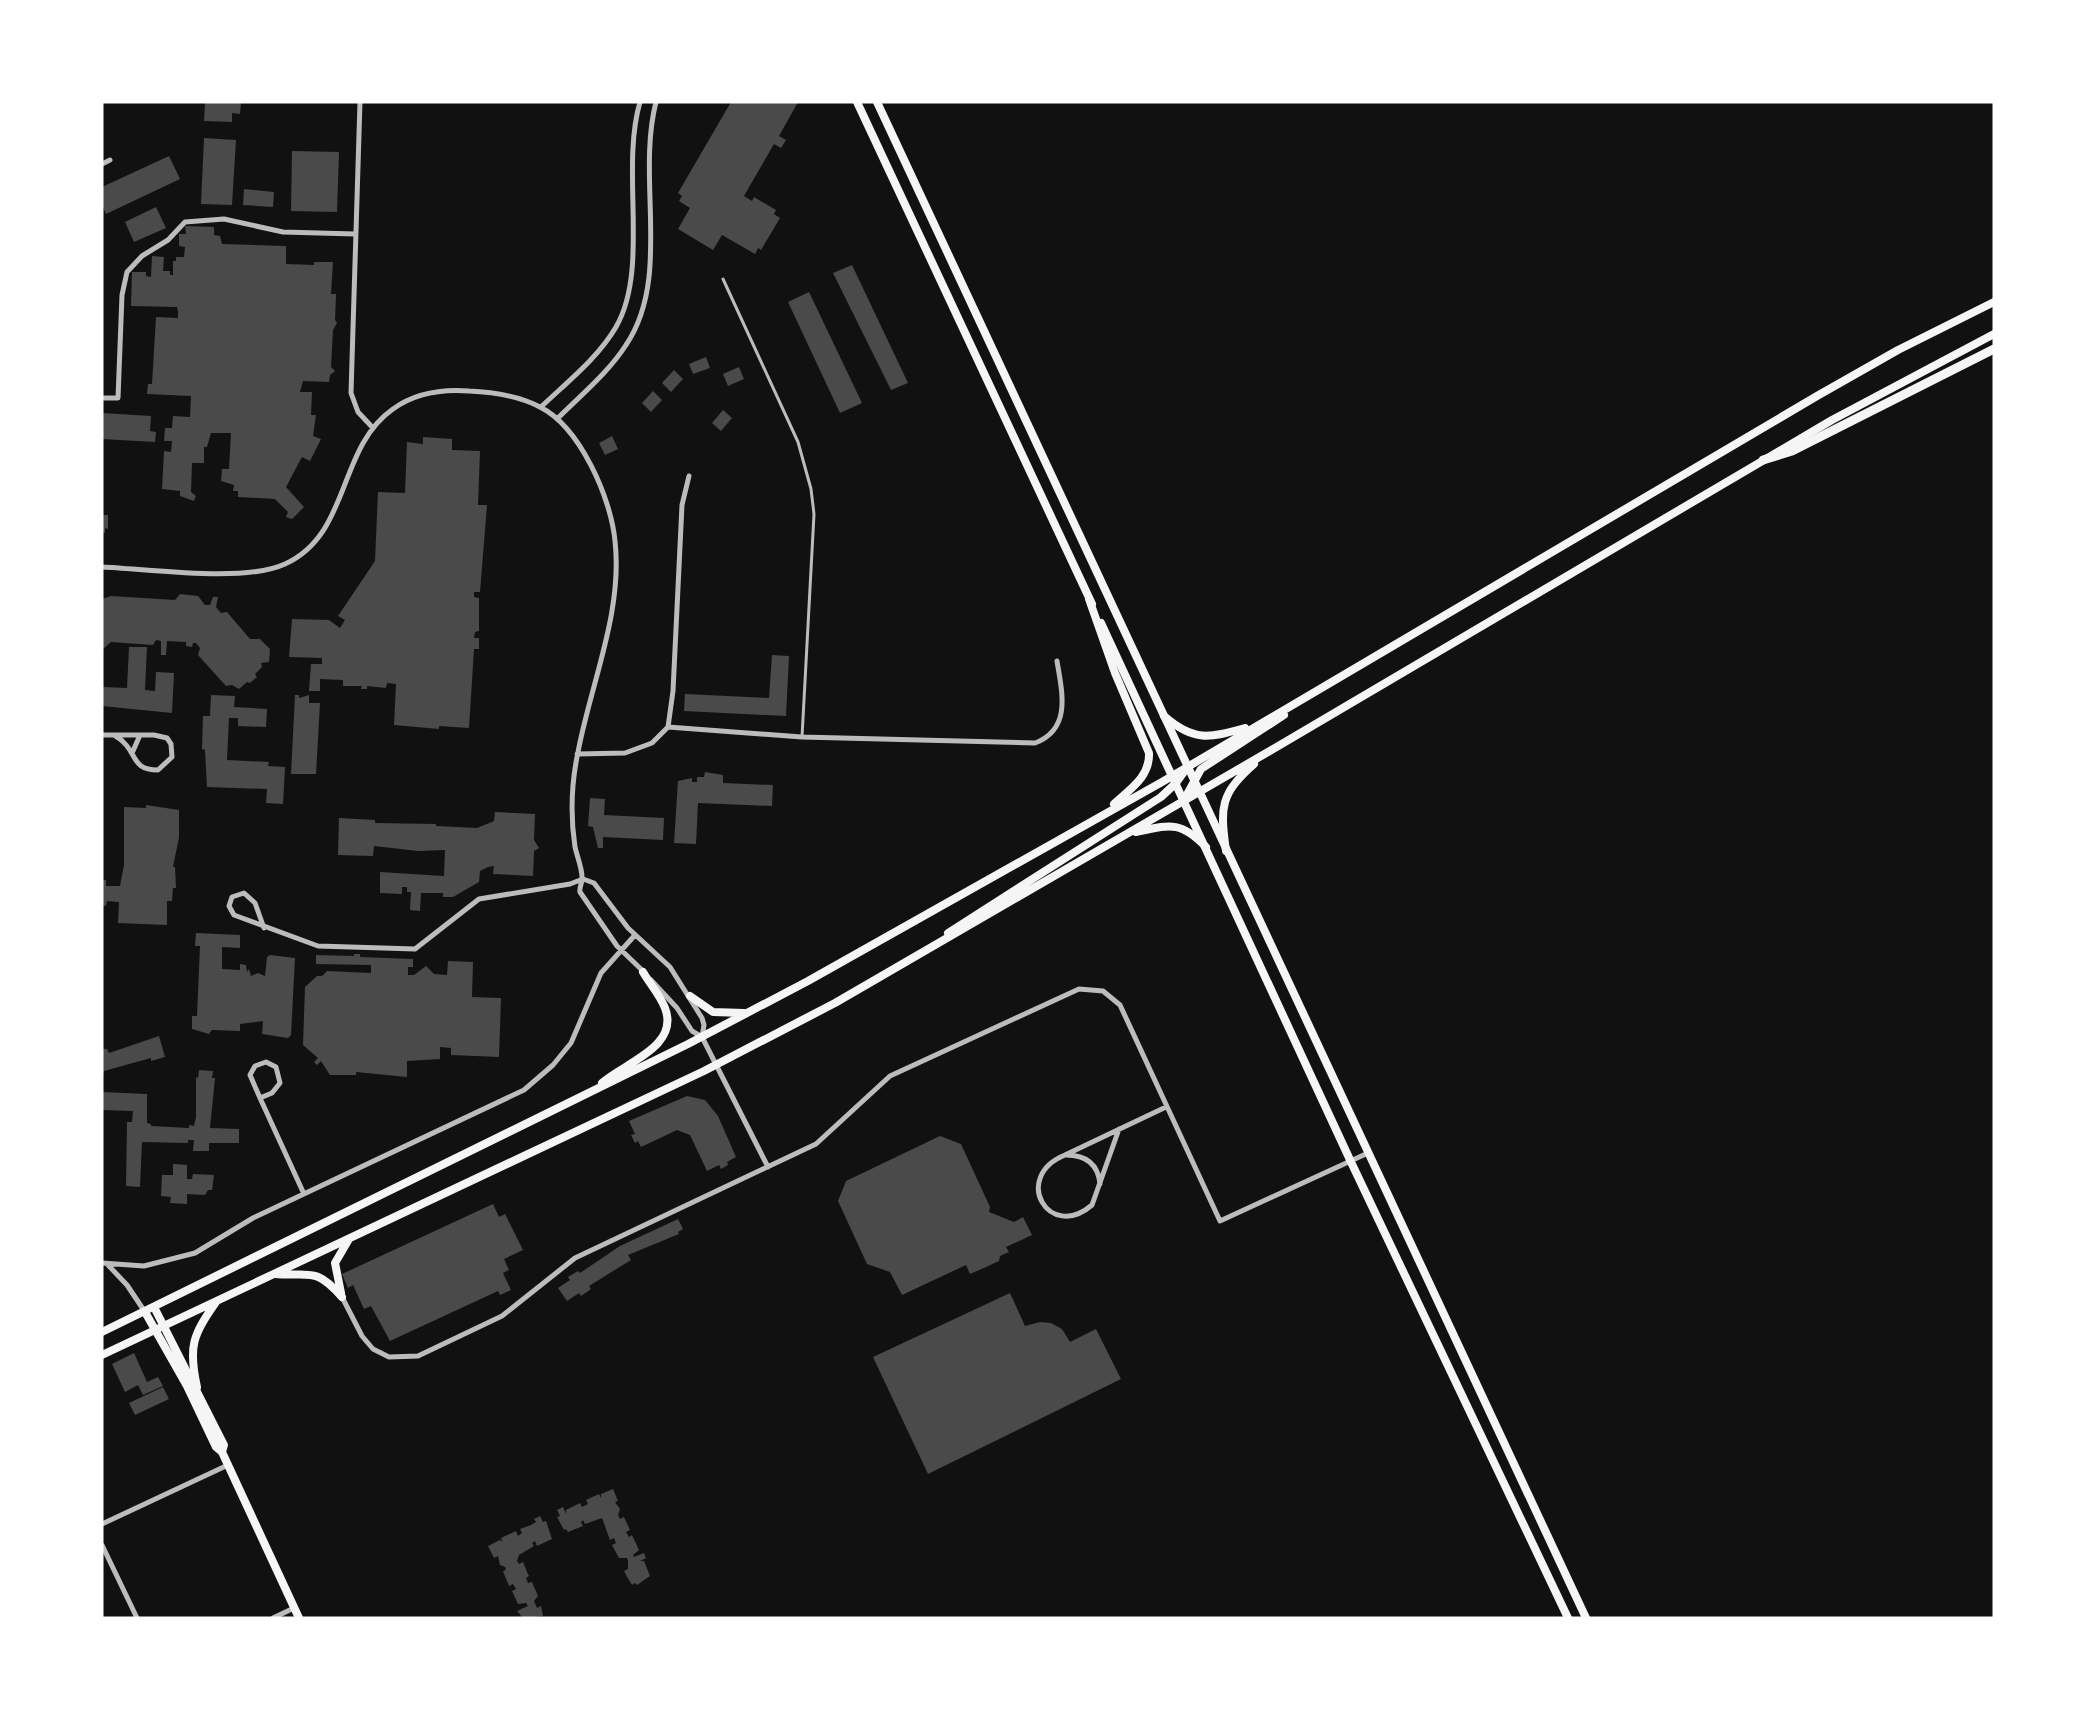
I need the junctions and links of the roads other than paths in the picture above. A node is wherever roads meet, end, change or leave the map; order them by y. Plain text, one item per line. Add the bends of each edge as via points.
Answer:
1 (360, 102) edge
2 (640, 102) edge
3 (656, 102) edge
4 (857, 102) edge
5 (877, 102) edge
6 (110, 160) dead end
7 (102, 164) edge
8 (355, 234) junction
9 (723, 279) dead end
10 (1994, 302) edge
11 (1994, 334) edge
12 (1994, 349) edge
13 (102, 398) edge
14 (541, 407) junction
15 (557, 419) junction
16 (373, 428) junction
17 (1763, 460) junction
18 (689, 476) dead end
19 (102, 567) edge
20 (1089, 599) junction
21 (1057, 661) dead end
22 (1324, 685) junction
23 (1164, 716) junction
24 (1257, 725) junction
25 (668, 727) junction
26 (102, 735) edge
27 (114, 735) junction
28 (140, 735) junction
29 (802, 737) junction
30 (133, 751) junction
31 (1268, 752) junction
32 (577, 754) junction
33 (1187, 766) junction
34 (1175, 779) junction
35 (1194, 780) junction
36 (1199, 792) junction
37 (1184, 800) junction
38 (1103, 815) junction
39 (1126, 834) junction
40 (1206, 847) junction
41 (1226, 850) junction
42 (583, 879) junction
43 (264, 928) junction
44 (635, 934) junction
45 (620, 949) junction
46 (643, 972) junction
47 (874, 982) junction
48 (690, 996) junction
49 (747, 1013) junction
50 (702, 1037) junction
51 (716, 1065) junction
52 (595, 1089) junction
53 (260, 1098) junction
54 (1166, 1107) junction
55 (1119, 1129) junction
56 (1368, 1153) junction
57 (1065, 1155) junction
58 (1351, 1162) junction
59 (768, 1167) junction
60 (1100, 1187) junction
61 (304, 1194) junction
62 (349, 1238) junction
63 (104, 1264) edge
64 (274, 1274) junction
65 (342, 1297) junction
66 (217, 1301) junction
67 (154, 1307) junction
68 (145, 1311) junction
69 (165, 1325) junction
70 (156, 1330) junction
71 (102, 1332) edge
72 (102, 1355) edge
73 (197, 1387) junction
74 (222, 1452) junction
75 (228, 1465) junction
76 (102, 1524) edge
77 (102, 1545) edge
78 (294, 1608) junction
79 (137, 1618) edge
80 (273, 1618) edge
81 (299, 1618) edge
82 (1568, 1618) edge
83 (1586, 1618) edge

1 - 8 street
2 - 14 street via 633,141 630,284 625,305 610,337
3 - 15 street via 649,137 649,274 643,310 619,355
4 - 20 main road
5 - 23 main road
6 - 7 street
8 - 13 street via 283,232 224,219 185,222 128,272 122,295 118,398
8 - 16 street via 351,393 358,412
9 - 29 lane via 798,442 811,489 814,514
10 - 22 main road via 1817,396
11 - 17 main road via 1893,385
12 - 17 highway via 1792,451
14 - 15 street
14 - 16 street via 495,393 445,391 394,408
15 - 32 street via 596,476 611,516 617,557 610,615
16 - 19 street via 363,442 324,534 285,565 236,574
17 - 31 main road
18 - 25 street via 682,505
20 - 34 main road
20 - 38 main road via 1114,673 1144,736 1149,759 1143,777
21 - 29 street via 1062,716 1053,733 1035,743
22 - 24 main road
22 - 35 main road via 1201,769
23 - 24 main road via 1181,731 1193,735 1219,735
23 - 33 main road
24 - 33 main road
25 - 29 street
25 - 32 street via 652,743 625,753
26 - 27 street
27 - 28 street
27 - 30 street
28 - 30 street
28 - 30 street via 167,738 172,757 163,767 151,770 138,766
31 - 36 main road
31 - 41 main road via 1238,779 1222,805
32 - 42 street via 571,810
33 - 34 main road
33 - 35 main road
34 - 37 main road
34 - 38 main road
34 - 47 main road via 1161,797
35 - 36 main road
35 - 37 main road
36 - 37 main road
36 - 41 main road
37 - 39 main road
37 - 40 main road
38 - 49 main road
39 - 40 main road via 1179,826
39 - 47 main road
40 - 58 main road
41 - 56 main road
42 - 43 street via 479,899 415,950 318,946
42 - 44 street via 594,883
42 - 45 street via 580,892
43 - 43 street via 257,907 247,894 238,893 230,899 234,915
44 - 45 street
44 - 48 street via 663,960
45 - 46 street
45 - 61 street via 601,973 571,1043 535,1083
46 - 50 street via 678,1008 692,1031
46 - 52 main road via 666,1011 662,1039 650,1053 619,1068
47 - 51 main road
48 - 49 main road via 706,1009 719,1013
48 - 50 street via 704,1025
49 - 50 main road
50 - 51 street
50 - 52 main road
51 - 59 street
51 - 62 main road
52 - 67 main road
53 - 53 street via 272,1093 280,1083 276,1067 266,1062 255,1066 250,1076
53 - 61 street
54 - 55 street
54 - 58 street via 1220,1221
54 - 59 street via 1120,1005 1103,991 1079,989 890,1076 823,1139
55 - 57 street
55 - 60 street
56 - 58 street
56 - 83 main road
57 - 60 street via 1081,1156 1093,1164
57 - 60 street via 1047,1165 1038,1180 1039,1196 1048,1209 1060,1216 1075,1216 1092,1205
58 - 82 main road
59 - 65 street via 575,1257 502,1316 418,1356 388,1357 373,1349
61 - 63 street via 183,1257 144,1266
62 - 64 main road
62 - 65 main road via 335,1263
63 - 68 street via 127,1285
64 - 65 main road via 313,1274 329,1282
64 - 66 main road
66 - 69 main road
66 - 73 main road via 194,1336
67 - 68 main road
67 - 69 main road
68 - 70 main road
68 - 71 main road
69 - 70 main road
69 - 73 main road
70 - 72 main road
70 - 74 main road via 216,1448
73 - 74 main road via 224,1445
74 - 75 main road
75 - 76 street
75 - 78 main road
77 - 79 street
78 - 80 street
78 - 81 main road

